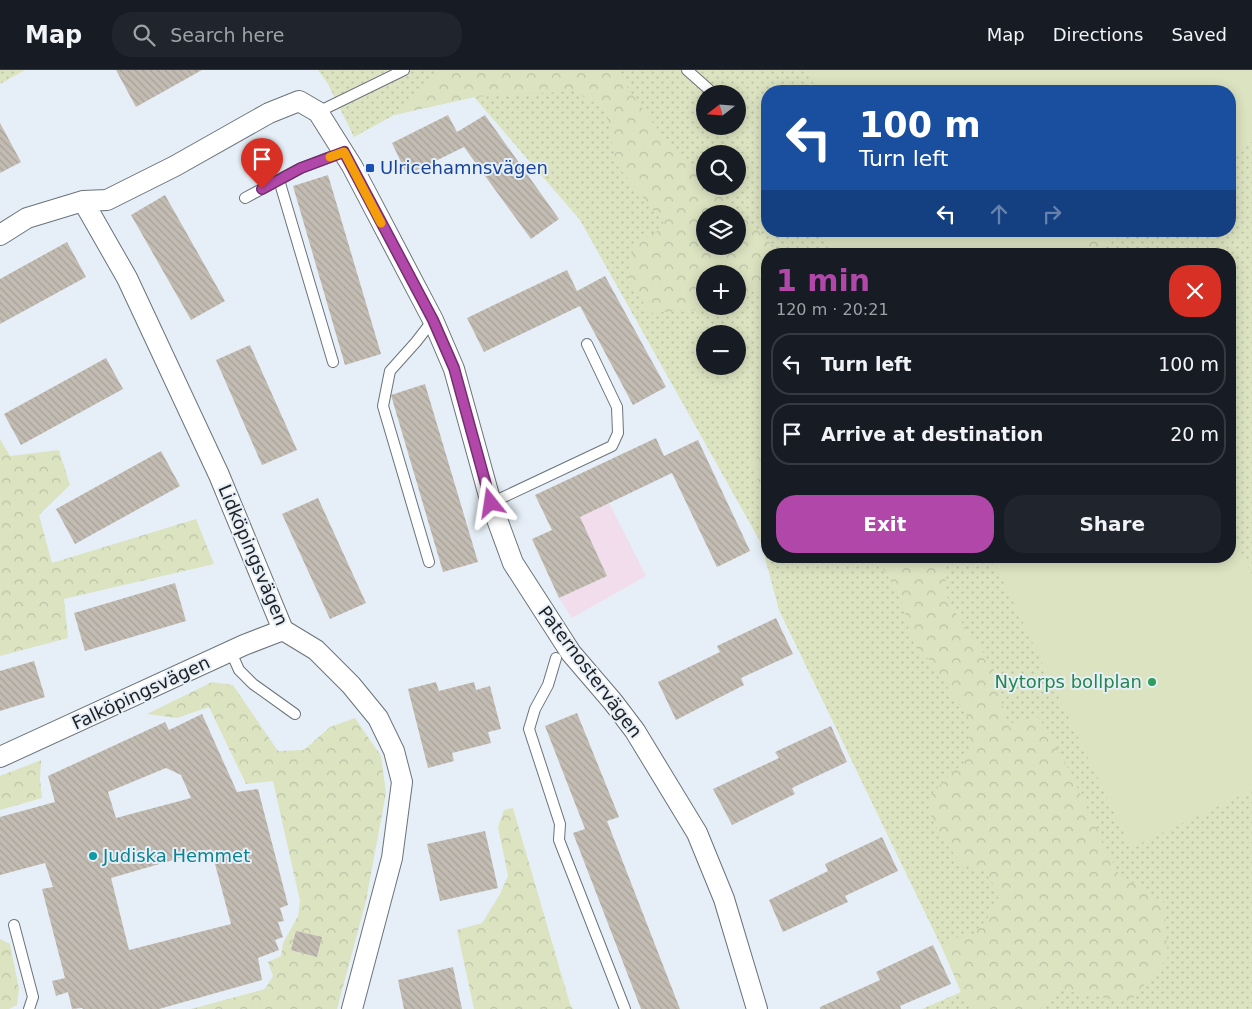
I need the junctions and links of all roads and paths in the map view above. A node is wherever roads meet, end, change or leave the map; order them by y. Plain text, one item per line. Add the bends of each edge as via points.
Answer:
1 (404, 70) edge
2 (687, 70) edge
3 (704, 85) edge
4 (318, 112) junction
5 (344, 152) junction
6 (279, 180) junction
7 (245, 198) dead end
8 (83, 201) junction
9 (0, 235) edge
10 (433, 320) junction
11 (586, 344) dead end
12 (333, 362) dead end
13 (491, 503) junction
14 (429, 562) dead end
15 (283, 630) junction
16 (231, 652) junction
17 (556, 658) dead end
18 (295, 714) dead end
19 (0, 757) edge
20 (14, 925) dead end
21 (30, 1009) edge
22 (352, 1009) edge
23 (624, 1009) edge
24 (757, 1009) edge

1 - 4 lane
2 - 3 lane
4 - 5 street, Paternostervägen
4 - 8 street, Paternostervägen via 299,101 269,113 107,200
5 - 6 lane
5 - 10 street, Paternostervägen
6 - 7 lane
6 - 12 lane
8 - 9 street via 27,218
8 - 15 street, Lidköpingsvägen via 127,278 219,475
10 - 13 street, Paternostervägen via 454,368
10 - 14 lane via 390,371 383,406
11 - 13 lane via 617,407 618,433 612,446
13 - 24 street, Paternostervägen via 513,563 571,653 635,731 697,833 724,899
15 - 16 street, Falköpingsvägen
15 - 22 street, Lidköpingsvägen via 316,650 351,684 378,718 394,750 402,782 392,858
16 - 18 lane via 239,670 253,684
16 - 19 street, Falköpingsvägen
17 - 23 lane via 529,729 560,824 559,840
20 - 21 lane via 33,997

